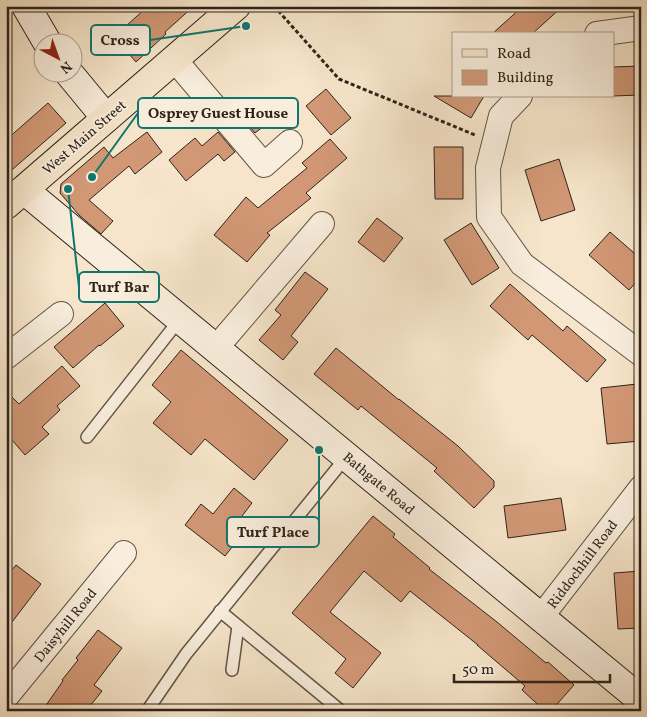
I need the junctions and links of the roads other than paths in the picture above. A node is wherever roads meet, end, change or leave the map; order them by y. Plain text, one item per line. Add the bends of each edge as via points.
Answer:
1 (236, 6) edge
2 (27, 8) edge
3 (641, 28) edge
4 (41, 32) edge
5 (612, 32) edge
6 (174, 59) junction
7 (76, 82) edge
8 (518, 98) edge
9 (106, 118) junction
10 (290, 142) dead end
11 (15, 197) edge
12 (322, 224) dead end
13 (62, 314) dead end
14 (180, 319) junction
15 (216, 348) junction
16 (641, 354) edge
17 (6, 357) edge
18 (88, 436) dead end
19 (347, 456) junction
20 (641, 488) edge
21 (124, 553) dead end
22 (220, 611) junction
23 (541, 617) junction
24 (238, 626) junction
25 (232, 670) dead end
26 (6, 697) edge
27 (641, 700) edge
28 (147, 711) edge
29 (341, 711) edge

1 - 6 main road, West Main Street
2 - 4 main road
3 - 5 street
6 - 9 main road, West Main Street
6 - 10 street via 264,165
7 - 9 main road
8 - 16 street via 501,116 494,142 488,168 489,217 522,264
9 - 11 main road, West Main Street
11 - 14 main road, Bathgate Road
12 - 15 street
13 - 17 street
14 - 15 main road, Bathgate Road
14 - 18 lane
15 - 19 main road, Bathgate Road
19 - 22 lane
19 - 23 main road, Bathgate Road
20 - 23 street, Riddochhill Road
21 - 26 street, Daisyhill Road
22 - 24 lane
22 - 28 lane
23 - 27 main road, Bathgate Road
24 - 25 lane
24 - 29 lane

